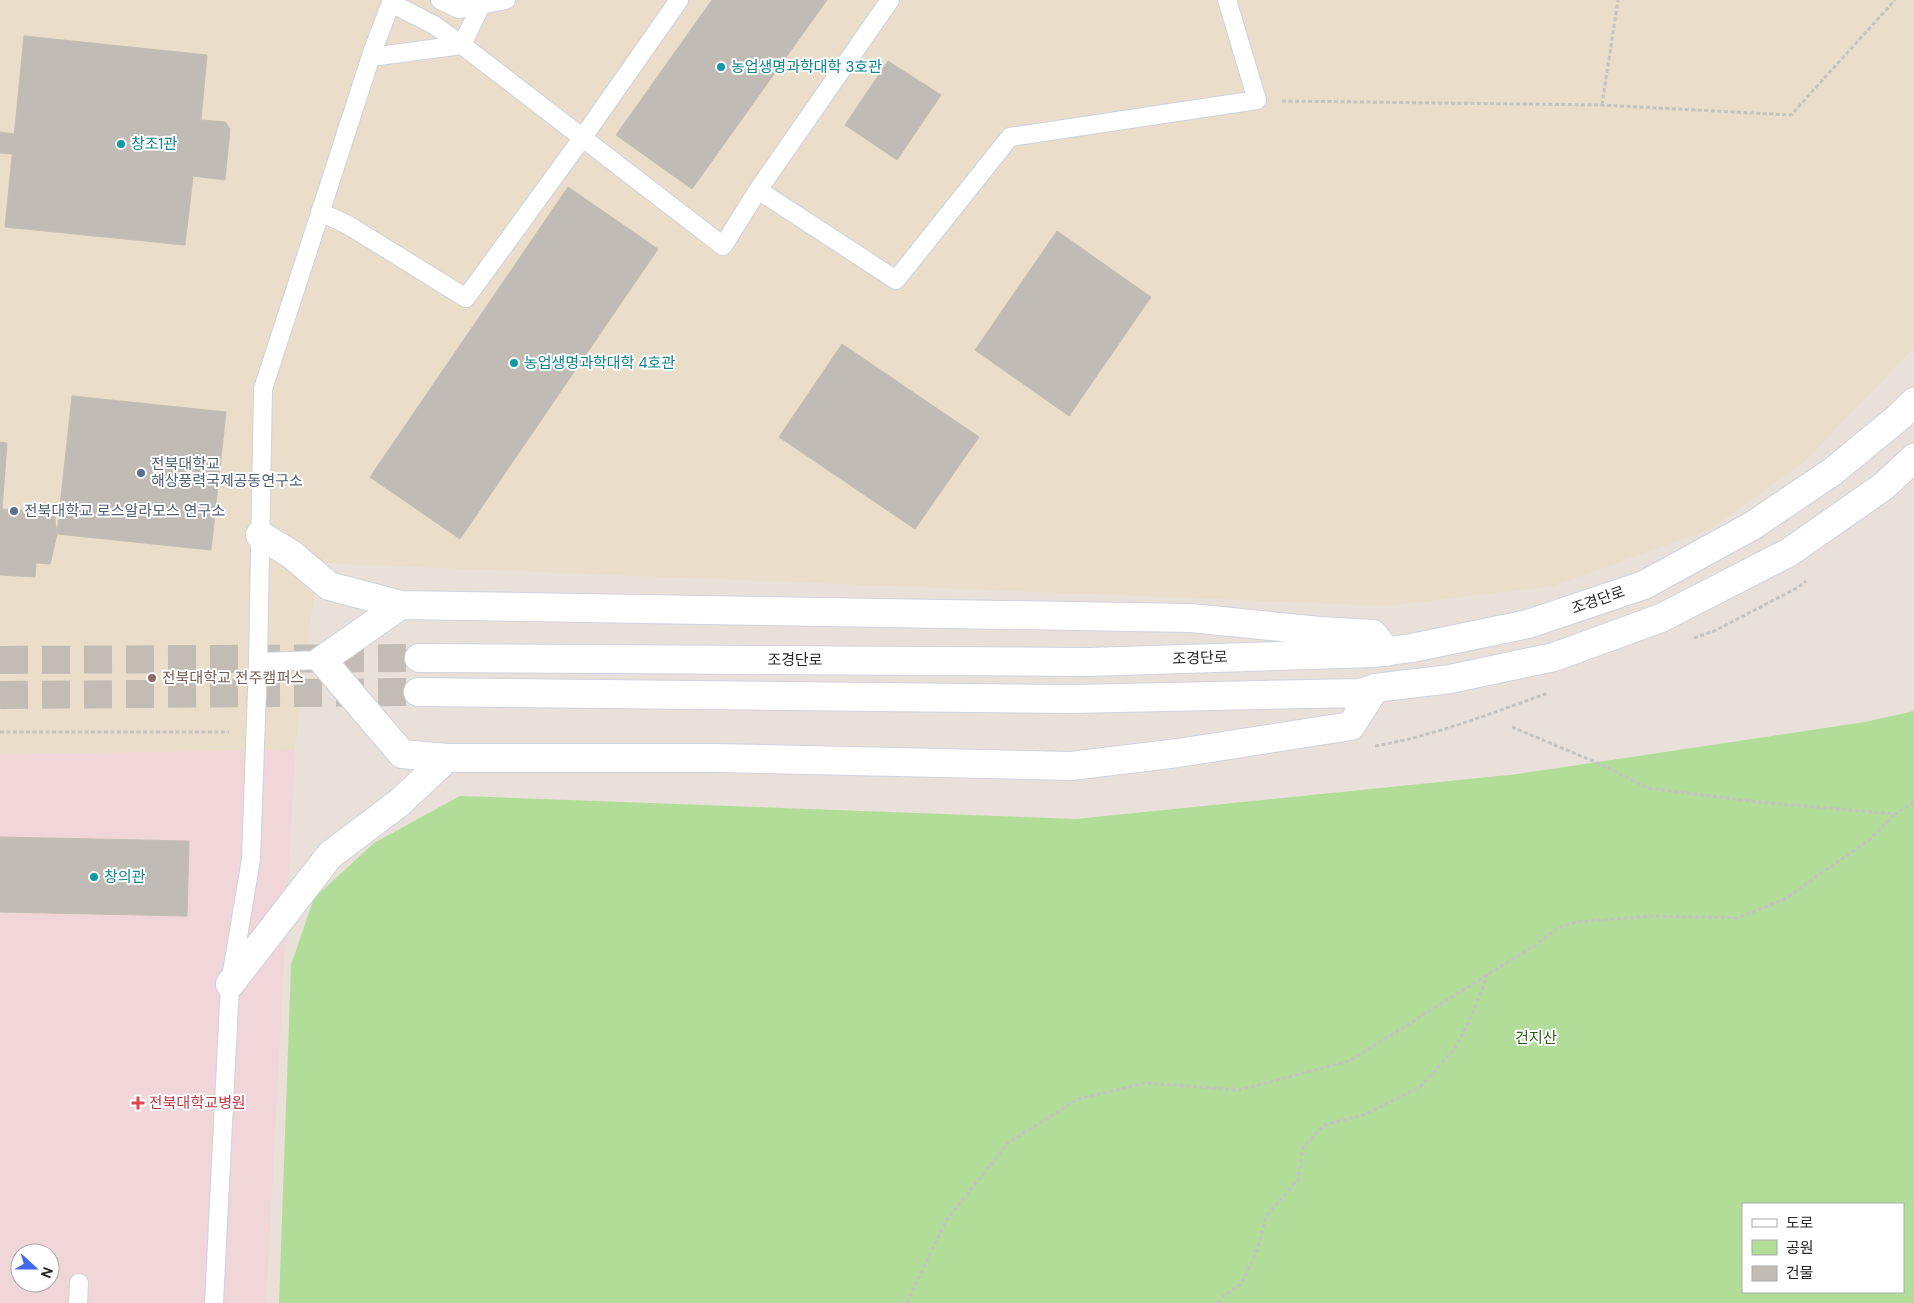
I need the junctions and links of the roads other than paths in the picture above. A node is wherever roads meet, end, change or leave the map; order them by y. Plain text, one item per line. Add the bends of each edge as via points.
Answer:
1 (440, 0) edge
2 (506, 0) edge
3 (679, 0) edge
4 (890, 0) edge
5 (1227, 0) edge
6 (391, 1) edge
7 (481, 5) junction
8 (462, 45) junction
9 (371, 57) junction
10 (583, 137) junction
11 (758, 190) junction
12 (320, 212) junction
13 (1914, 402) edge
14 (1914, 458) edge
15 (260, 535) junction
16 (401, 605) junction
17 (1387, 652) junction
18 (419, 658) tunnel mouth
19 (322, 660) junction
20 (258, 662) junction
21 (1375, 688) junction
22 (418, 692) tunnel mouth
23 (447, 758) junction
24 (230, 984) junction
25 (79, 1283) dead end
26 (78, 1303) edge
27 (214, 1303) edge

1 - 7 lane via 459,9
2 - 7 lane
3 - 10 lane
4 - 11 lane
5 - 11 lane via 1257,100 1010,137 896,280
6 - 8 lane
6 - 9 lane
7 - 8 lane
8 - 9 lane
8 - 10 lane
9 - 12 lane
10 - 11 lane via 723,246
10 - 12 lane via 466,298 348,225
12 - 15 lane via 263,389
13 - 17 street, 조경단로 via 1832,472 1752,526 1644,585 1528,624
14 - 21 street via 1884,486 1788,553 1661,618 1554,656 1450,679
15 - 16 street via 291,554 329,586
15 - 20 lane
16 - 17 street via 1190,618 1373,634
16 - 19 street
17 - 18 street, 조경단로 via 1088,662
19 - 20 lane
19 - 23 street via 402,754
20 - 24 lane via 251,860
21 - 22 street via 1359,693 1071,699
21 - 23 street via 1352,726 1071,766 714,758
23 - 24 street via 399,803 330,855
24 - 27 lane
25 - 26 lane

